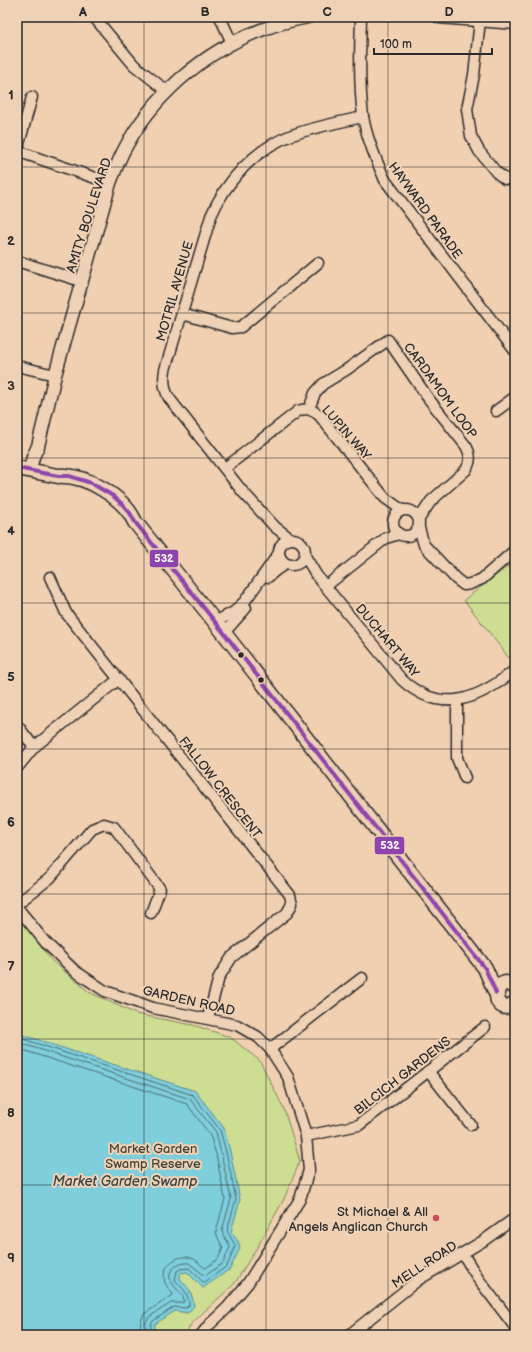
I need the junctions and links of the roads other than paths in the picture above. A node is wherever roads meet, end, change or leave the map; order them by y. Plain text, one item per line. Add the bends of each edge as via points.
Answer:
1 (94, 17) edge
2 (220, 17) edge
3 (308, 17) edge
4 (361, 17) edge
5 (439, 17) edge
6 (480, 20) junction
7 (515, 22) edge
8 (232, 43) junction
9 (168, 92) junction
10 (32, 97) dead end
11 (363, 117) junction
12 (17, 151) edge
13 (515, 179) edge
14 (110, 183) junction
15 (17, 261) edge
16 (318, 263) dead end
17 (81, 281) junction
18 (182, 314) junction
19 (515, 352) edge
20 (17, 366) edge
21 (55, 375) junction
22 (515, 397) edge
23 (309, 409) junction
24 (496, 412) dead end
25 (224, 468) junction
26 (28, 470) edge
27 (386, 498) junction
28 (431, 501) junction
29 (407, 510) junction
30 (393, 521) junction
31 (419, 523) junction
32 (275, 527) junction
33 (404, 535) junction
34 (386, 538) junction
35 (291, 539) junction
36 (424, 545) junction
37 (279, 550) junction
38 (515, 550) edge
39 (305, 556) junction
40 (285, 564) junction
41 (297, 565) junction
42 (317, 576) junction
43 (50, 577) dead end
44 (326, 586) junction
45 (219, 627) junction
46 (515, 670) edge
47 (119, 679) junction
48 (457, 700) junction
49 (17, 725) edge
50 (34, 746) junction
51 (17, 768) edge
52 (465, 778) dead end
53 (17, 904) edge
54 (17, 907) edge
55 (151, 913) dead end
56 (485, 968) junction
57 (362, 978) dead end
58 (512, 984) edge
59 (496, 993) junction
60 (512, 1008) edge
61 (208, 1018) junction
62 (484, 1027) dead end
63 (270, 1049) junction
64 (428, 1071) junction
65 (471, 1125) dead end
66 (306, 1136) junction
67 (515, 1218) edge
68 (463, 1254) junction
69 (515, 1327) edge
70 (201, 1335) edge
71 (349, 1335) edge

1 - 9 street via 134,65
2 - 8 street
3 - 8 street, AMITY BOULEVARD via 260,30
4 - 11 street, HAYWARD PARADE
5 - 6 street
6 - 7 street
6 - 13 street via 474,75 466,110 470,130 474,144 496,172 505,179
8 - 9 street, AMITY BOULEVARD via 193,68
9 - 14 street, AMITY BOULEVARD via 137,128
10 - 12 street
11 - 18 street, MOTRIL AVENUE via 311,129 280,140 254,158 231,180 211,216
11 - 19 street, HAYWARD PARADE via 385,180
12 - 14 street
14 - 17 street, AMITY BOULEVARD
15 - 17 street
16 - 18 street via 241,327 232,328
17 - 21 street, AMITY BOULEVARD
18 - 25 street, MOTRIL AVENUE via 165,370 165,392
20 - 21 street
21 - 26 street, AMITY BOULEVARD via 38,446 41,458
22 - 24 street
23 - 25 street, LUPIN WAY via 298,411
23 - 27 street, LUPIN WAY via 319,415
23 - 28 street, CARDAMOM LOOP via 315,393 323,384 388,340 420,388 470,453 466,470
25 - 32 street, MOTRIL AVENUE
26 - 45 main road via 76,477 97,490 110,494 132,514 135,522
27 - 29 street, LUPIN WAY
27 - 30 street, LUPIN WAY
28 - 29 street, CARDAMOM LOOP
28 - 31 street, CARDAMOM LOOP
29 - 30 street via 398,512
29 - 31 street via 417,515
30 - 33 street via 396,532
30 - 34 street
31 - 33 street via 414,533
31 - 36 street
32 - 35 street, MOTRIL AVENUE
32 - 37 street, MOTRIL AVENUE
33 - 34 street
33 - 36 street
34 - 44 street
35 - 37 street via 285,541
35 - 39 street via 302,544
36 - 38 street via 456,579 464,584 482,579
37 - 40 street via 281,560
37 - 45 street via 245,601
39 - 41 street
39 - 42 street, DUCHART WAY
40 - 41 street
40 - 45 street via 268,578 245,610
41 - 42 street, DUCHART WAY
42 - 44 street, DUCHART WAY
43 - 47 street, FALLOW CRESCENT via 66,613
44 - 48 street, DUCHART WAY via 402,680 418,692 436,699
45 - 56 main road
46 - 48 street, DUCHART WAY via 483,693
47 - 50 street
47 - 61 street, FALLOW CRESCENT via 290,895 292,904 287,913 232,957 219,977
48 - 52 street via 458,758
49 - 50 street
50 - 51 street
53 - 55 street via 50,878 92,829 104,824 114,827 160,889
54 - 61 street, GARDEN ROAD via 45,942 75,971 105,991 154,1008
56 - 58 main road
56 - 59 main road
57 - 63 street
58 - 59 main road via 502,985
59 - 60 main road via 497,1000 502,1005
61 - 63 street, GARDEN ROAD via 238,1025 258,1037
62 - 64 street, BILCICH GARDENS
63 - 66 street, GARDEN ROAD via 288,1077
64 - 65 street
64 - 66 street, BILCICH GARDENS via 359,1125
66 - 70 street, GARDEN ROAD via 309,1170 300,1199 248,1284
67 - 68 street, MELL ROAD
68 - 69 street via 479,1280
68 - 71 street, MELL ROAD via 414,1284

